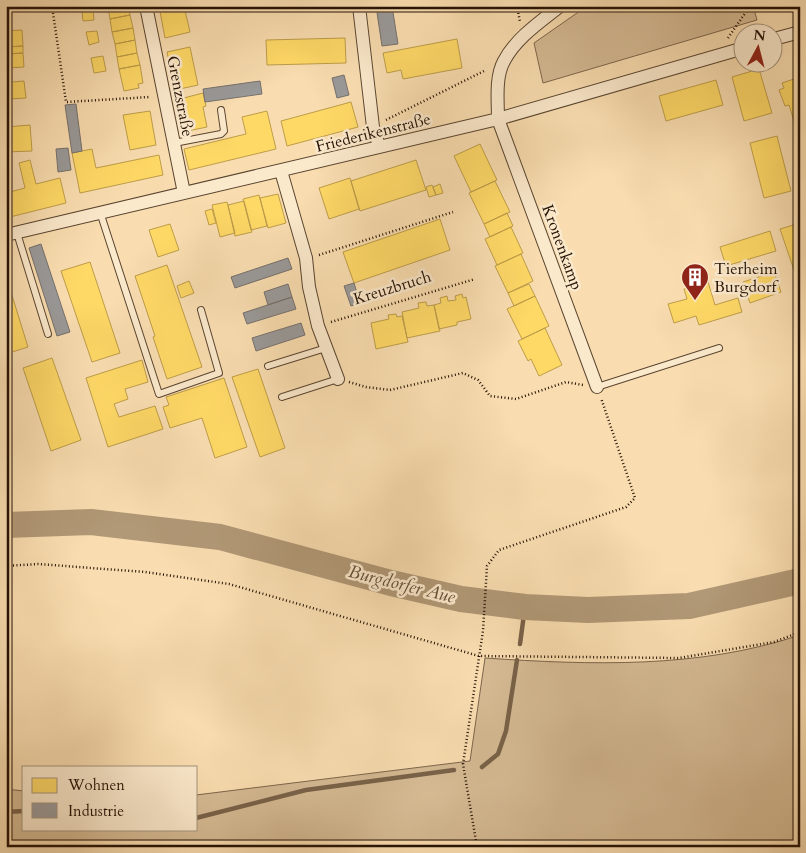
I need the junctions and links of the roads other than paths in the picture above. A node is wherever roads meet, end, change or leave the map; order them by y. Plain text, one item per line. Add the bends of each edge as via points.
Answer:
1 (146, 6) edge
2 (359, 6) edge
3 (560, 6) edge
4 (800, 32) edge
5 (784, 36) edge
6 (734, 51) edge
7 (221, 110) dead end
8 (498, 119) junction
9 (174, 143) junction
10 (379, 146) junction
11 (281, 171) junction
12 (184, 193) junction
13 (100, 212) junction
14 (12, 234) edge
15 (200, 310) dead end
16 (48, 334) dead end
17 (326, 348) junction
18 (719, 348) dead end
19 (268, 366) dead end
20 (338, 379) joint
21 (597, 387) joint
22 (282, 398) dead end

1 - 9 street, Grenzstraße
2 - 10 street via 373,127
3 - 8 street via 523,36 503,62 498,86
4 - 5 street
6 - 8 street, Friederikenstraße
7 - 9 lane via 224,131 221,134
8 - 10 street, Friederikenstraße
8 - 21 street, Kronenkamp
9 - 12 street, Grenzstraße
10 - 11 street, Friederikenstraße
11 - 12 street, Friederikenstraße
11 - 17 street via 306,258 309,287
12 - 13 street, Friederikenstraße
13 - 14 street, Friederikenstraße
13 - 15 lane via 159,394 219,373
14 - 16 lane
17 - 19 lane
17 - 20 street
18 - 21 lane
20 - 22 lane

